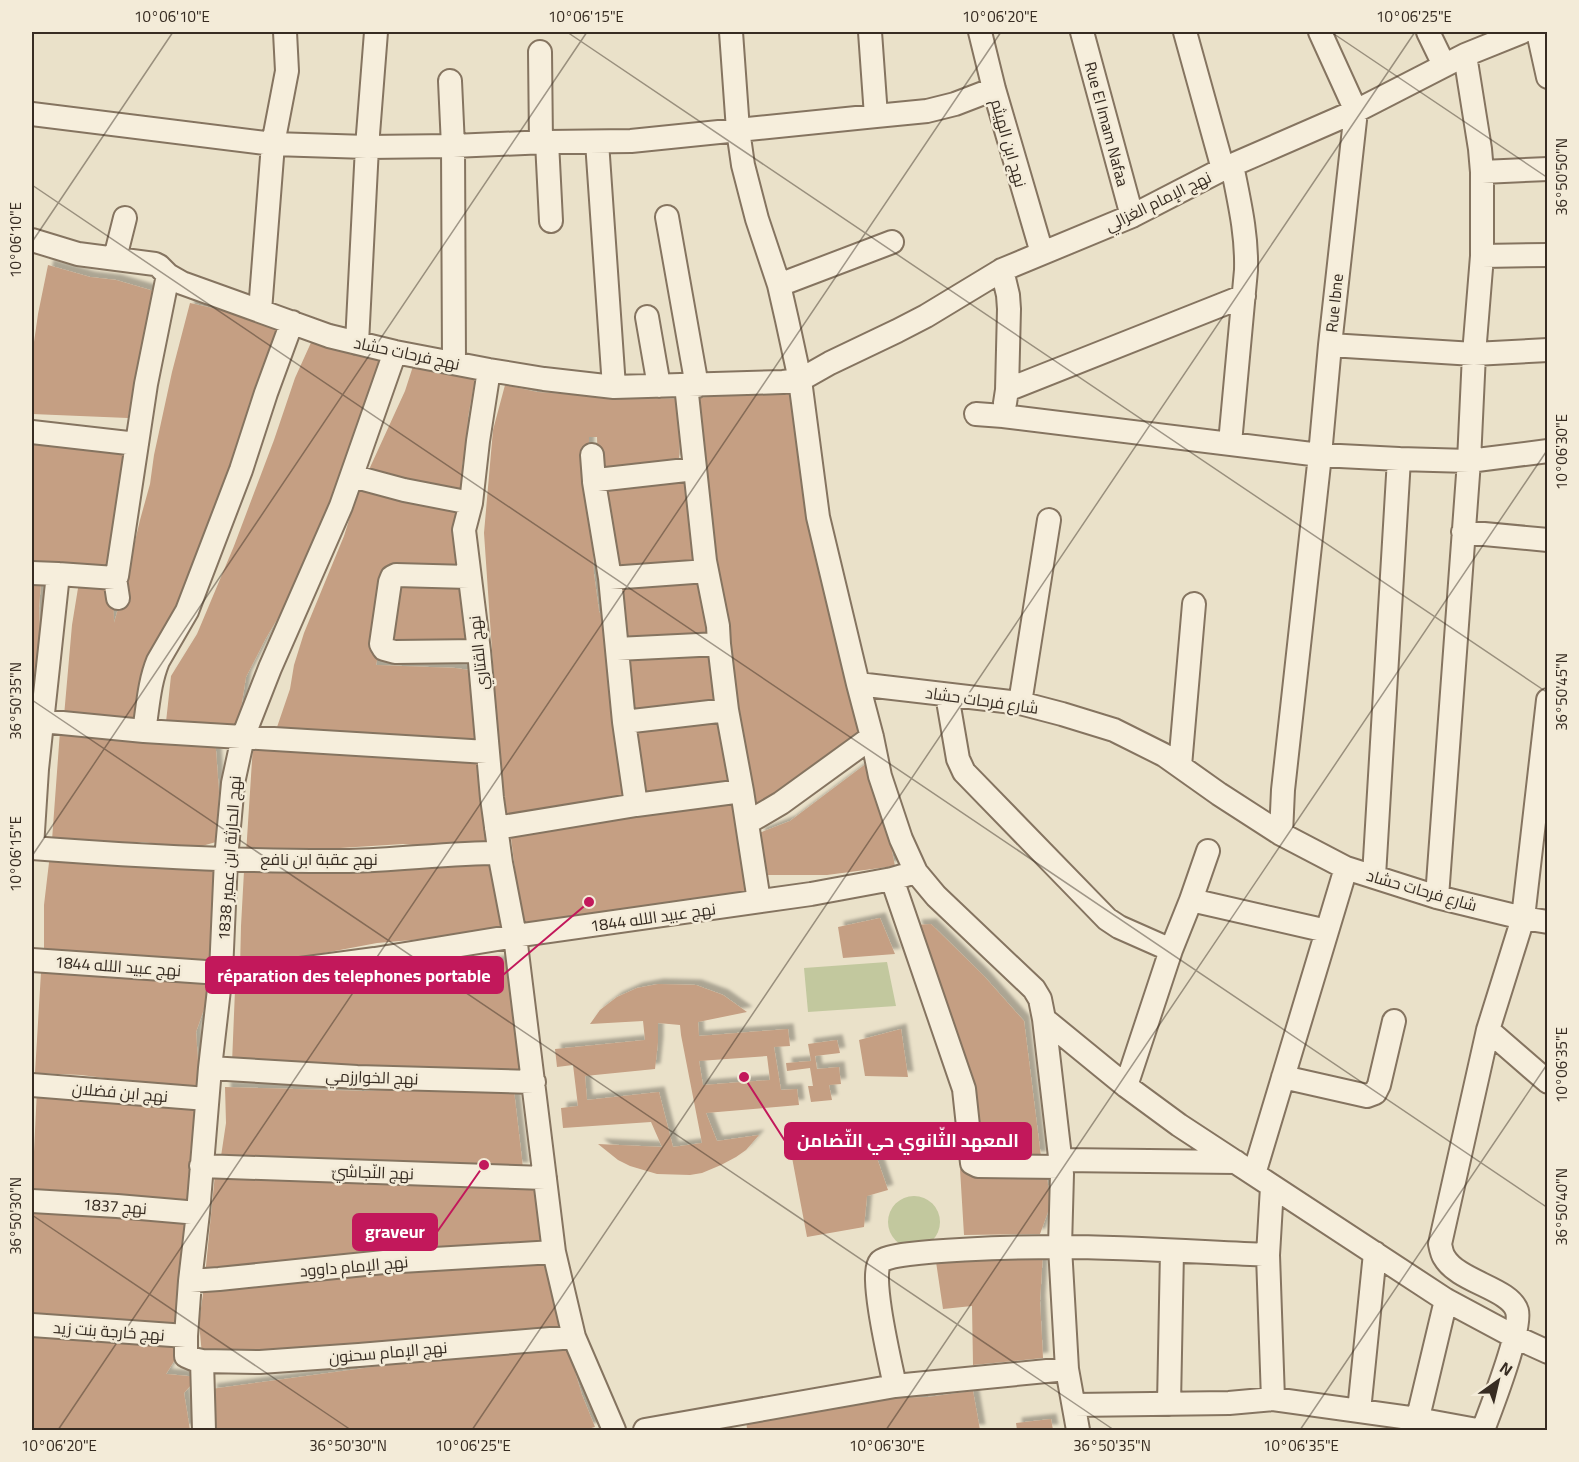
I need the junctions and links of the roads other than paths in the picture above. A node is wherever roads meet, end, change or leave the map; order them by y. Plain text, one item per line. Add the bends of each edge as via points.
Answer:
1 (285, 32) edge
2 (376, 32) edge
3 (731, 32) edge
4 (870, 32) edge
5 (980, 32) edge
6 (1082, 32) edge
7 (1185, 32) edge
8 (1320, 32) edge
9 (1428, 32) edge
10 (1522, 32) edge
11 (1538, 32) edge
12 (540, 52) dead end
13 (1465, 55) junction
14 (1444, 65) junction
15 (1548, 77) edge
16 (450, 81) dead end
17 (994, 89) junction
18 (1356, 111) junction
19 (32, 114) edge
20 (876, 116) junction
21 (738, 130) junction
22 (544, 142) junction
23 (597, 142) junction
24 (273, 144) junction
25 (453, 146) junction
26 (367, 147) junction
27 (1227, 167) junction
28 (1548, 169) edge
29 (1482, 172) junction
30 (1132, 216) junction
31 (667, 217) dead end
32 (125, 218) dead end
33 (551, 221) dead end
34 (892, 242) dead end
35 (32, 245) edge
36 (1042, 253) junction
37 (1548, 255) edge
38 (1482, 256) junction
39 (115, 258) junction
40 (1002, 270) junction
41 (168, 275) junction
42 (779, 285) junction
43 (1244, 296) junction
44 (260, 311) junction
45 (647, 317) dead end
46 (292, 322) junction
47 (357, 344) junction
48 (1330, 345) junction
49 (1548, 350) edge
50 (395, 352) junction
51 (1474, 354) junction
52 (454, 363) junction
53 (489, 370) junction
54 (800, 380) junction
55 (659, 386) junction
56 (691, 386) junction
57 (614, 387) junction
58 (1007, 390) junction
59 (976, 414) dead end
60 (1003, 416) junction
61 (32, 432) edge
62 (1230, 443) junction
63 (137, 444) junction
64 (1548, 451) edge
65 (591, 455) dead end
66 (1320, 455) junction
67 (1399, 459) junction
68 (1470, 461) junction
69 (695, 469) junction
70 (352, 477) junction
71 (594, 481) junction
72 (471, 503) junction
73 (1049, 520) dead end
74 (1463, 532) junction
75 (1548, 540) edge
76 (706, 571) junction
77 (32, 573) edge
78 (58, 574) junction
79 (469, 577) junction
80 (610, 578) junction
81 (1194, 604) dead end
82 (719, 644) junction
83 (617, 649) junction
84 (479, 651) junction
85 (858, 684) junction
86 (948, 694) junction
87 (1020, 703) junction
88 (728, 710) junction
89 (1547, 712) edge
90 (42, 721) junction
91 (624, 722) junction
92 (144, 731) junction
93 (243, 737) junction
94 (872, 737) junction
95 (487, 752) junction
96 (1180, 766) junction
97 (34, 769) edge
98 (742, 791) junction
99 (636, 805) junction
100 (747, 823) junction
101 (496, 828) junction
102 (1281, 834) junction
103 (32, 848) edge
104 (1208, 851) dead end
105 (499, 853) junction
106 (226, 859) junction
107 (1346, 868) junction
108 (916, 872) junction
109 (1374, 876) junction
110 (892, 879) junction
111 (1437, 897) junction
112 (1191, 900) junction
113 (759, 901) junction
114 (1523, 918) junction
115 (1548, 922) edge
116 (1327, 931) junction
117 (515, 936) junction
118 (1171, 950) junction
119 (32, 960) edge
120 (221, 972) junction
121 (1044, 1019) junction
122 (1394, 1021) dead end
123 (1488, 1030) junction
124 (210, 1068) junction
125 (1283, 1077) junction
126 (534, 1082) junction
127 (1548, 1082) edge
128 (32, 1085) edge
129 (1126, 1086) junction
130 (207, 1099) junction
131 (1061, 1164) junction
132 (201, 1166) junction
133 (1245, 1168) junction
134 (545, 1178) junction
135 (1272, 1186) junction
136 (32, 1201) edge
137 (198, 1213) junction
138 (1060, 1247) junction
139 (1172, 1251) junction
140 (554, 1252) junction
141 (1375, 1253) junction
142 (1269, 1255) junction
143 (190, 1281) junction
144 (1446, 1299) junction
145 (32, 1325) edge
146 (574, 1337) junction
147 (1515, 1337) junction
148 (192, 1351) junction
149 (1548, 1352) edge
150 (1067, 1369) junction
151 (895, 1386) junction
152 (1273, 1399) junction
153 (1169, 1404) junction
154 (1074, 1405) junction
155 (1359, 1411) junction
156 (1416, 1425) edge
157 (204, 1431) edge
158 (614, 1431) edge
159 (645, 1431) edge
160 (1078, 1431) edge
161 (1477, 1431) edge
162 (1483, 1431) edge

1 - 24 street via 287,71
2 - 26 street
3 - 21 street
4 - 20 street
5 - 17 street, نهج ابن الهيثم
6 - 30 street, Rue El Imam Nafaa
7 - 27 street
8 - 18 street
9 - 14 street
10 - 13 street, نهج الإمام الغزالي
11 - 15 street
12 - 22 street
13 - 14 street, نهج الإمام الغزالي
13 - 29 street
14 - 18 street, نهج الإمام الغزالي
16 - 25 street
17 - 20 street via 927,111
17 - 36 street, نهج ابن الهيثم
18 - 27 street, نهج الإمام الغزالي
18 - 48 street, Rue Ibne
19 - 24 street
20 - 21 street
21 - 23 street
21 - 42 street via 748,188
22 - 23 street
22 - 25 street
22 - 33 street
23 - 57 street
24 - 26 street
24 - 44 street
25 - 26 street
25 - 52 street
26 - 47 street
27 - 30 street, نهج الإمام الغزالي
27 - 43 street via 1245,228
28 - 29 street
29 - 38 street
30 - 36 street, نهج الإمام الغزالي
31 - 56 street
32 - 39 street
34 - 42 street
35 - 39 street, نهج فرحات حشاد
36 - 40 street, نهج الإمام الغزالي
37 - 38 street
38 - 51 street
39 - 41 street, نهج فرحات حشاد via 155,264
40 - 54 street, نهج الإمام الغزالي via 926,316
40 - 58 street via 1009,302
41 - 44 street, نهج فرحات حشاد
41 - 63 street
42 - 54 street
43 - 58 street
43 - 62 street
44 - 46 street, نهج فرحات حشاد
45 - 55 street
46 - 47 street, نهج فرحات حشاد
46 - 92 street via 241,470 186,611 155,667
47 - 50 street, نهج فرحات حشاد
48 - 51 street
48 - 66 street, Rue Ibne
49 - 51 street
50 - 52 street, نهج فرحات حشاد
50 - 70 street, نهج الحارثة ابن عمير 1838
51 - 68 street
52 - 53 street, نهج فرحات حشاد
53 - 57 street, نهج فرحات حشاد
53 - 72 street, نهج القتاري
54 - 56 street, نهج فرحات حشاد
54 - 85 street via 818,517
55 - 56 street, نهج فرحات حشاد
55 - 57 street, نهج فرحات حشاد
56 - 69 street
58 - 60 street
59 - 60 street
60 - 62 street
61 - 63 street
62 - 66 street
63 - 78 street via 117,588
64 - 68 street
65 - 71 street
66 - 67 street
66 - 102 street, Rue Ibne
67 - 68 street
67 - 109 street
68 - 74 street
69 - 71 street
69 - 76 street
70 - 72 street
70 - 93 street, نهج الحارثة ابن عمير 1838
71 - 80 street
72 - 79 street, نهج القتاري via 464,530
73 - 87 street
74 - 75 street
74 - 111 street
76 - 80 street
76 - 82 street
77 - 78 street
78 - 90 street
79 - 84 street, نهج القتاري
79 - 84 street via 392,577 381,644 395,652
80 - 83 street
81 - 96 street
82 - 83 street
82 - 88 street
83 - 91 street
84 - 95 street, نهج القتاري
85 - 86 street, شارع فرحات حشاد
85 - 94 street
86 - 87 street, شارع فرحات حشاد
86 - 118 street via 958,759 964,772 1107,919
87 - 96 street, شارع فرحات حشاد via 1114,730
88 - 91 street
88 - 98 street
89 - 114 street
90 - 92 street
90 - 97 street
91 - 99 street
92 - 93 street
93 - 95 street
93 - 106 street, نهج الحارثة ابن عمير 1838 via 233,783
94 - 100 street
94 - 108 street via 880,776
95 - 101 street, نهج القتاري
96 - 102 street, شارع فرحات حشاد
97 - 103 street
98 - 99 street
98 - 100 street
99 - 101 street
100 - 113 street
101 - 105 street, نهج القتاري
102 - 107 street, شارع فرحات حشاد
103 - 106 street, نهج عقبة ابن نافع
104 - 112 street
105 - 106 street, نهج عقبة ابن نافع via 350,861
105 - 117 street, نهج القتاري
106 - 120 street, نهج الحارثة ابن عمير 1838
107 - 109 street, شارع فرحات حشاد
107 - 116 street
108 - 110 street, نهج عبيد اللله 1844
108 - 121 street via 1034,989
109 - 111 street, شارع فرحات حشاد
110 - 113 street, نهج عبيد اللله 1844
110 - 131 street via 963,1089 972,1163
111 - 114 street, شارع فرحات حشاد
112 - 116 street
112 - 118 street
113 - 117 street, نهج عبيد اللله 1844
114 - 115 street, شارع فرحات حشاد
114 - 123 street
116 - 125 street
117 - 120 street, نهج عبيد اللله 1844 via 305,969 249,975
117 - 126 street, نهج القتاري
118 - 129 street
119 - 120 street, نهج عبيد اللله 1844
120 - 124 street, نهج الحارثة ابن عمير 1838
121 - 129 street
121 - 131 street
122 - 125 street via 1375,1093 1367,1096
123 - 127 street
123 - 147 street via 1440,1244 1450,1266 1512,1302 1518,1320
124 - 126 street, نهج الخوارزمي
124 - 130 street, نهج الحارثة ابن عمير 1838
125 - 133 street
126 - 134 street, نهج القتاري
128 - 130 street, نهج ابن فضلان
129 - 133 street
130 - 132 street, نهج الحارثة ابن عمير 1838
131 - 133 street
131 - 138 street
132 - 134 street, نهج النّجاشيّ
132 - 137 street, نهج الحارثة ابن عمير 1838
133 - 135 street
134 - 140 street, نهج القتاري
135 - 141 street
135 - 142 street
136 - 137 street, نهج 1837
137 - 143 street, نهج الحارثة ابن عمير 1838
138 - 139 street
138 - 150 street
138 - 151 street via 942,1251 900,1255 878,1263 878,1299
139 - 142 street
139 - 153 street
140 - 143 street, نهج الإمام داوود via 384,1262
140 - 146 street, نهج القتاري
141 - 144 street
141 - 155 street
142 - 152 street
143 - 148 street, نهج الحارثة ابن عمير 1838
144 - 147 street
144 - 156 street
145 - 148 street, نهج خارجة بنت زيد
146 - 148 street, نهج الإمام سحنون via 260,1362
146 - 158 street, نهج القتاري
147 - 149 street
147 - 162 street
148 - 157 street, نهج الحارثة ابن عمير 1838
150 - 151 street
150 - 154 street
151 - 159 street
152 - 153 street
152 - 155 street
153 - 154 street
154 - 160 street
155 - 156 street
156 - 161 street

